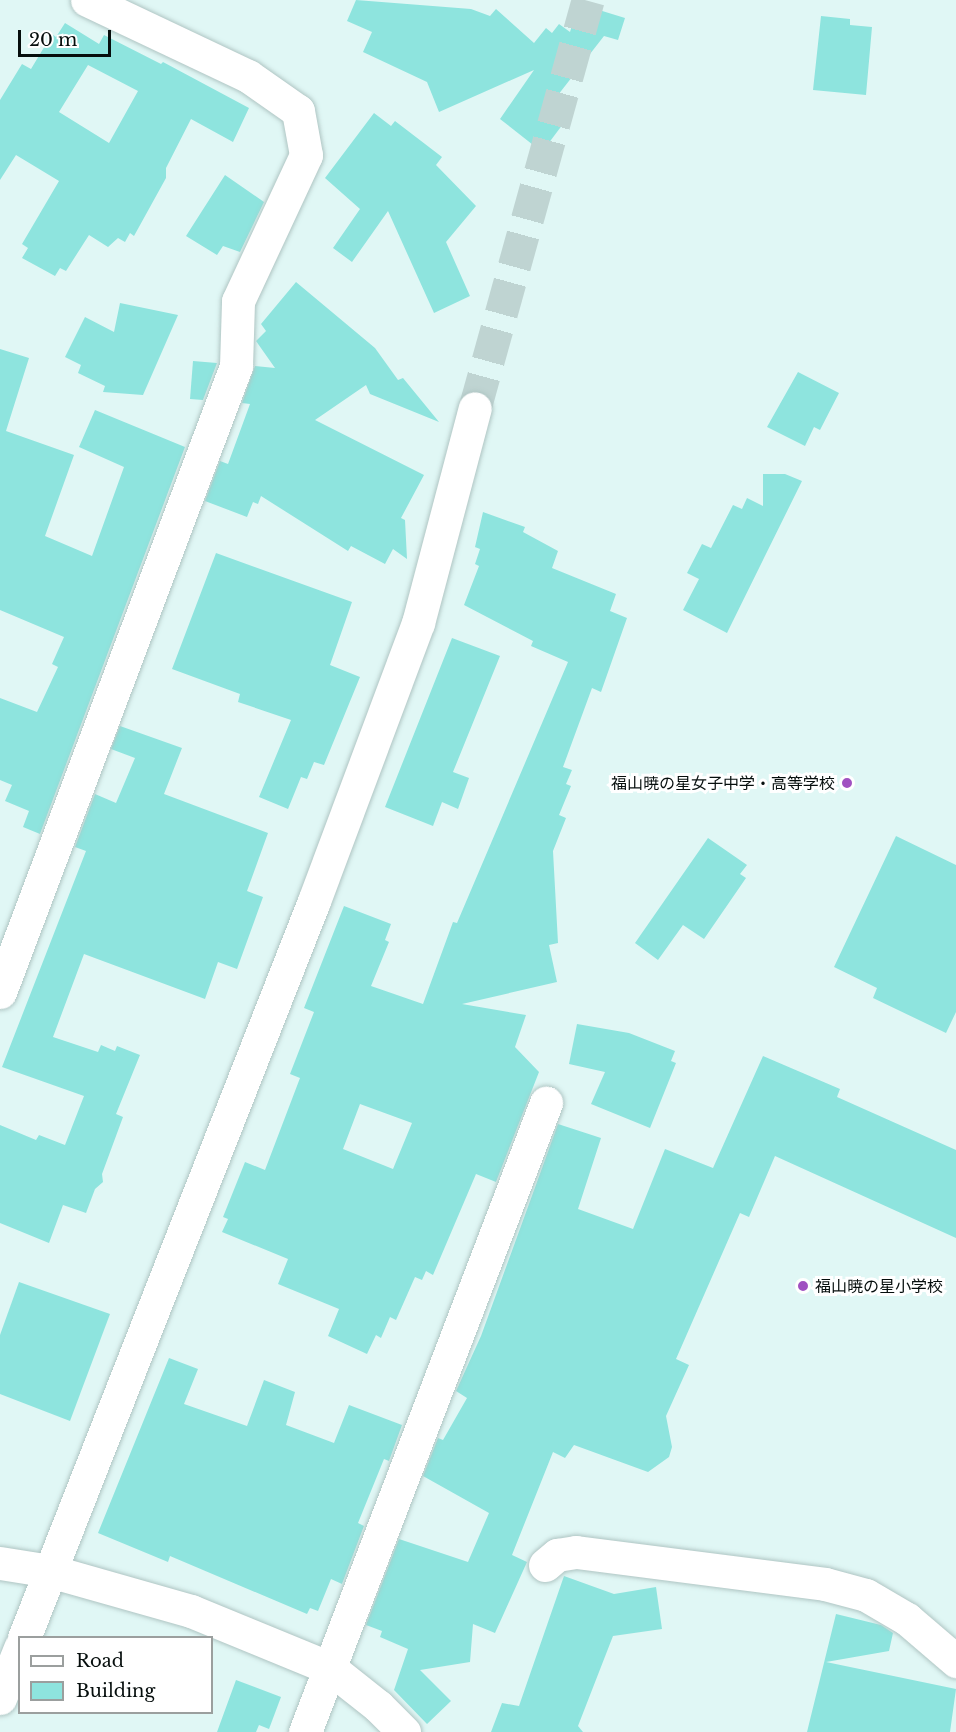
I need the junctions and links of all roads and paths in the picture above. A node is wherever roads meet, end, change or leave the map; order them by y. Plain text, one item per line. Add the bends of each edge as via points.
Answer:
1 (87, 0) edge
2 (475, 408) tunnel mouth
3 (0, 992) edge
4 (546, 1103) dead end
5 (0, 1563) edge
6 (545, 1565) dead end
7 (50, 1571) junction
8 (25, 1636) edge
9 (18, 1653) edge
10 (956, 1661) edge
11 (330, 1668) junction
12 (0, 1698) edge
13 (305, 1732) edge
14 (404, 1732) edge

1 - 3 street via 248,76 298,111 306,155 238,301 236,366
2 - 7 street via 418,623 314,902
4 - 11 street
5 - 7 street
6 - 10 street via 557,1555 576,1552 825,1584 866,1595 907,1619
7 - 8 street
7 - 11 street via 191,1611
9 - 12 street
11 - 13 street
11 - 14 street

